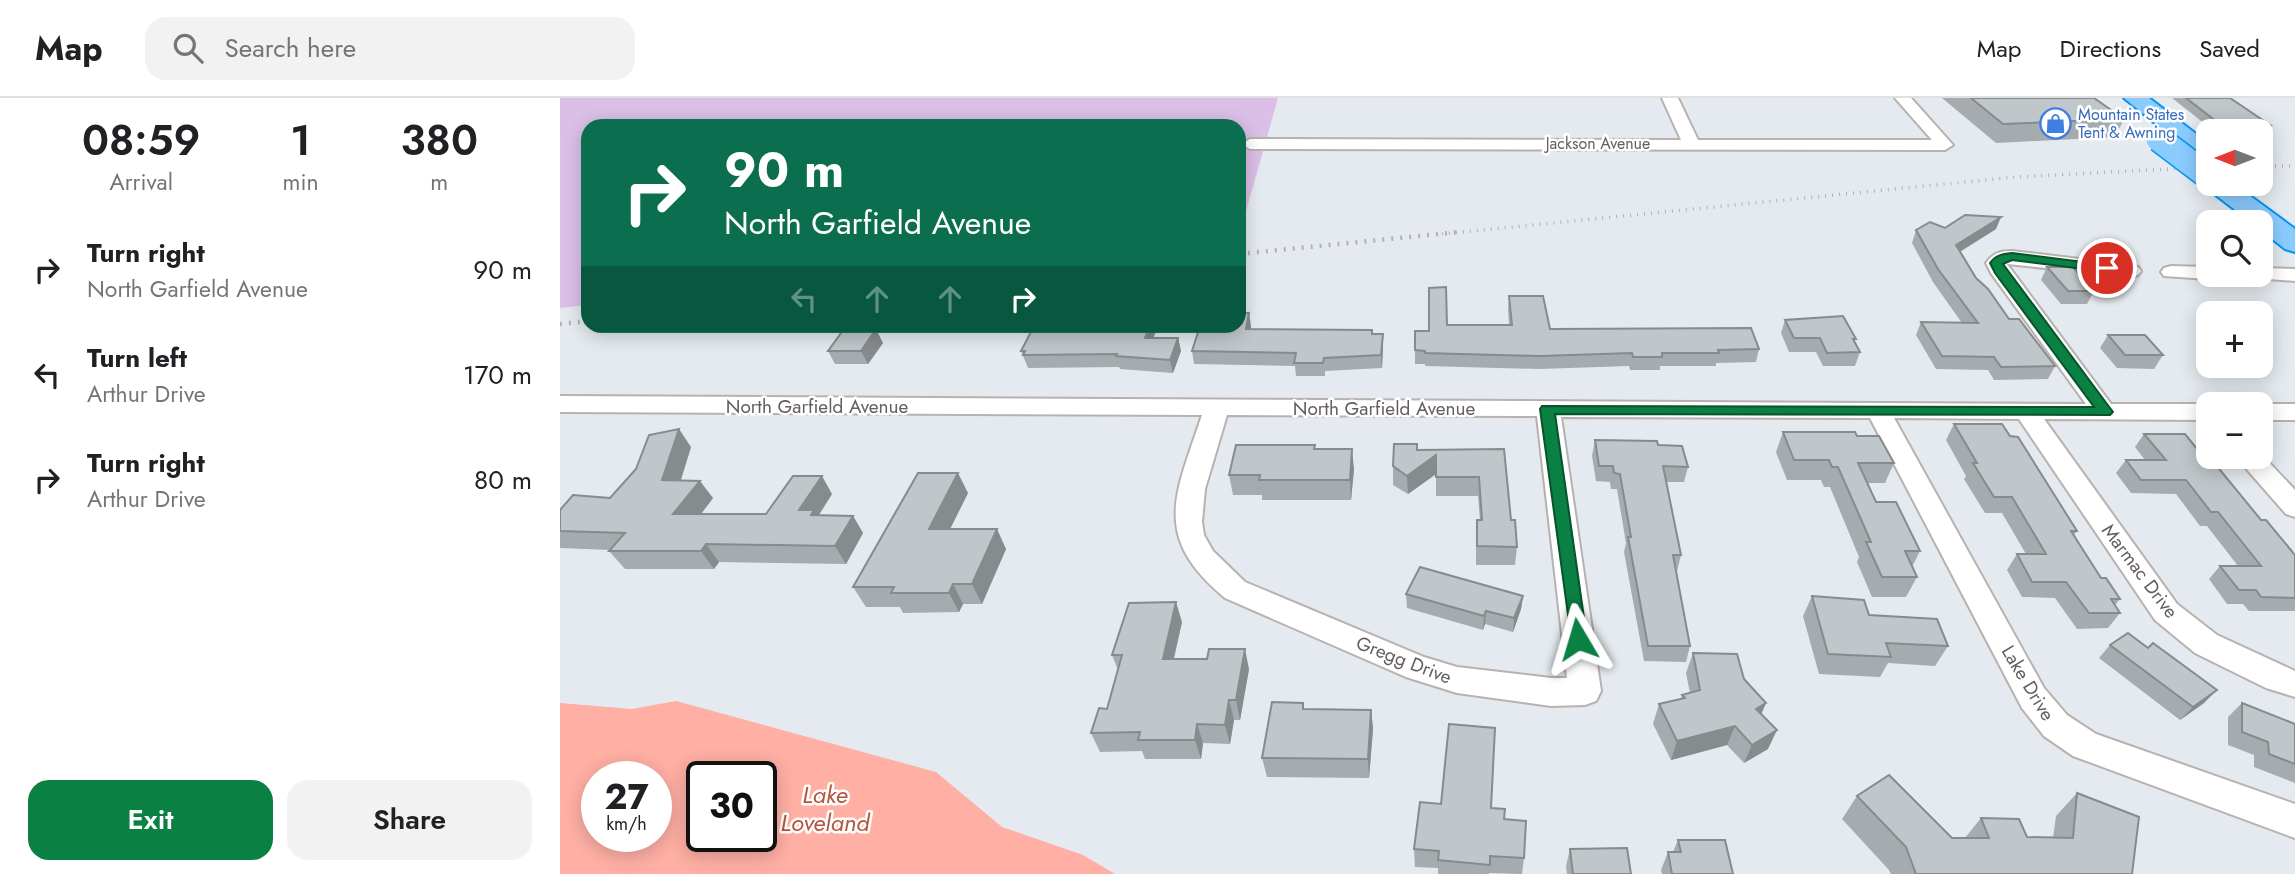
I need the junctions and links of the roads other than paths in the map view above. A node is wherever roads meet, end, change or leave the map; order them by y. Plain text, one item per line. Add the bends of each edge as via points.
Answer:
1 (1670, 98) edge
2 (1903, 98) edge
3 (2135, 98) edge
4 (2110, 99) edge
5 (1690, 143) junction
6 (1251, 144) dead end
7 (2196, 145) edge
8 (2196, 162) edge
9 (2245, 196) edge
10 (2292, 233) edge
11 (2131, 271) dead end
12 (2171, 272) dead end
13 (2196, 273) edge
14 (2273, 274) edge
15 (2295, 275) edge
16 (560, 404) edge
17 (1217, 407) junction
18 (1548, 409) junction
19 (1878, 411) junction
20 (2026, 411) junction
21 (2105, 412) junction
22 (2196, 412) edge
23 (2273, 412) edge
24 (2295, 412) edge
25 (2260, 469) edge
26 (2295, 507) edge
27 (2295, 684) edge
28 (2295, 821) edge

1 - 5 street
2 - 5 street, Jackson Avenue via 1945,145
3 - 7 highway
4 - 8 highway, bridge
5 - 6 street, Jackson Avenue
9 - 10 highway
11 - 21 street via 2012,257 1996,263
12 - 13 street
14 - 15 street
16 - 17 street, North Garfield Avenue
17 - 18 street, North Garfield Avenue
17 - 18 street, Gregg Drive via 1193,490 1189,533 1213,573 1235,590 1417,668 1457,680 1551,692 1585,691
18 - 19 street, North Garfield Avenue
19 - 20 street, North Garfield Avenue
19 - 28 street, Lake Drive via 2033,698 2055,726 2085,745
20 - 21 street, North Garfield Avenue
20 - 27 street, Marmac Drive via 2166,611 2206,644
21 - 22 street, North Garfield Avenue
23 - 24 street
25 - 26 street

